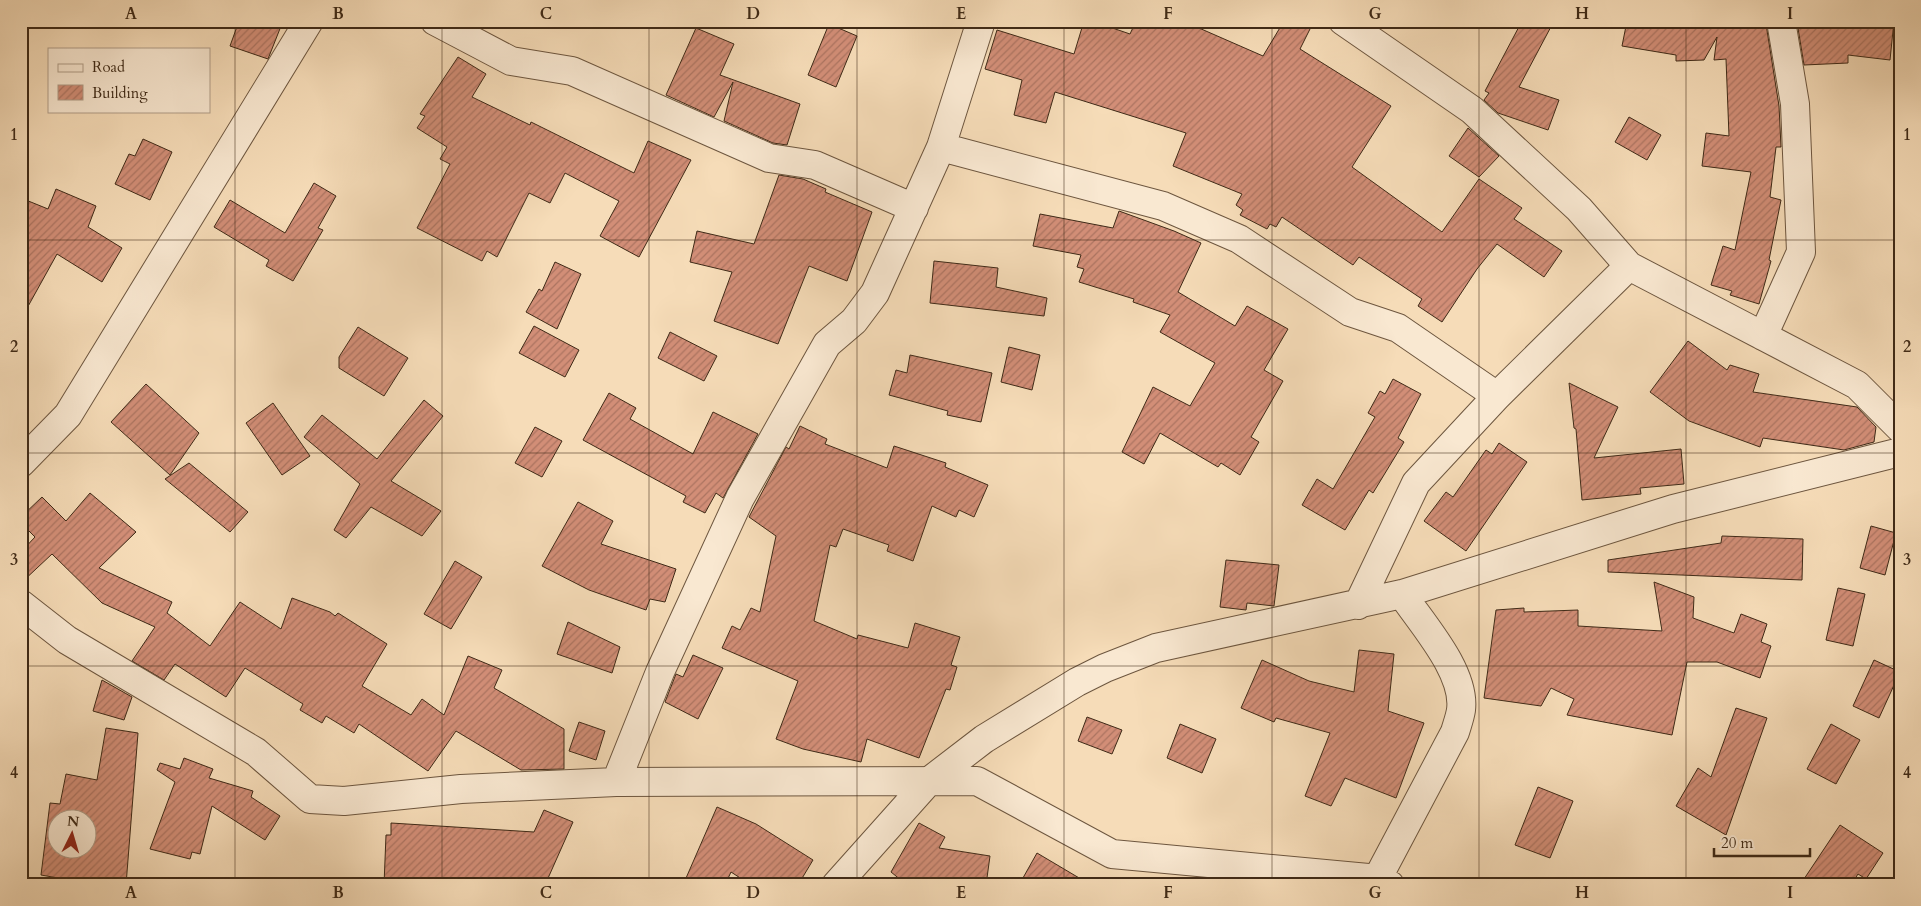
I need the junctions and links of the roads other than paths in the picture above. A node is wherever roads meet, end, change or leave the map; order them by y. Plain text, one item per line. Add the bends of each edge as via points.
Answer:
1 (309, 21) edge
2 (435, 21) edge
3 (981, 21) edge
4 (1781, 21) edge
5 (1351, 23) edge
6 (941, 147) junction
7 (914, 208) junction
8 (1629, 266) junction
9 (1763, 336) junction
10 (1497, 396) junction
11 (1900, 428) edge
12 (1900, 452) edge
13 (21, 463) edge
14 (1402, 594) junction
15 (21, 604) edge
16 (1358, 605) junction
17 (616, 782) junction
18 (928, 782) junction
19 (1381, 883) edge
20 (836, 885) edge

1 - 13 street via 68,415
2 - 7 street via 511,61 572,72 769,158 815,165
3 - 6 street
4 - 9 street via 1795,104 1801,252
5 - 8 street via 1472,110 1579,209
6 - 7 street
6 - 10 street via 1163,206 1238,239 1350,312 1398,328
7 - 17 street via 875,293 854,321 827,344 740,498 660,672
8 - 9 street
8 - 10 street
9 - 11 street via 1856,385
10 - 16 street via 1416,483
12 - 14 street via 1673,510
14 - 16 street
14 - 19 street via 1449,663 1459,684 1461,709 1455,732
15 - 17 street via 67,640 256,752 310,799 344,801 461,789
16 - 18 street via 1156,648 1105,668 984,739
17 - 18 street
18 - 19 street via 977,781 1112,854
18 - 20 street

